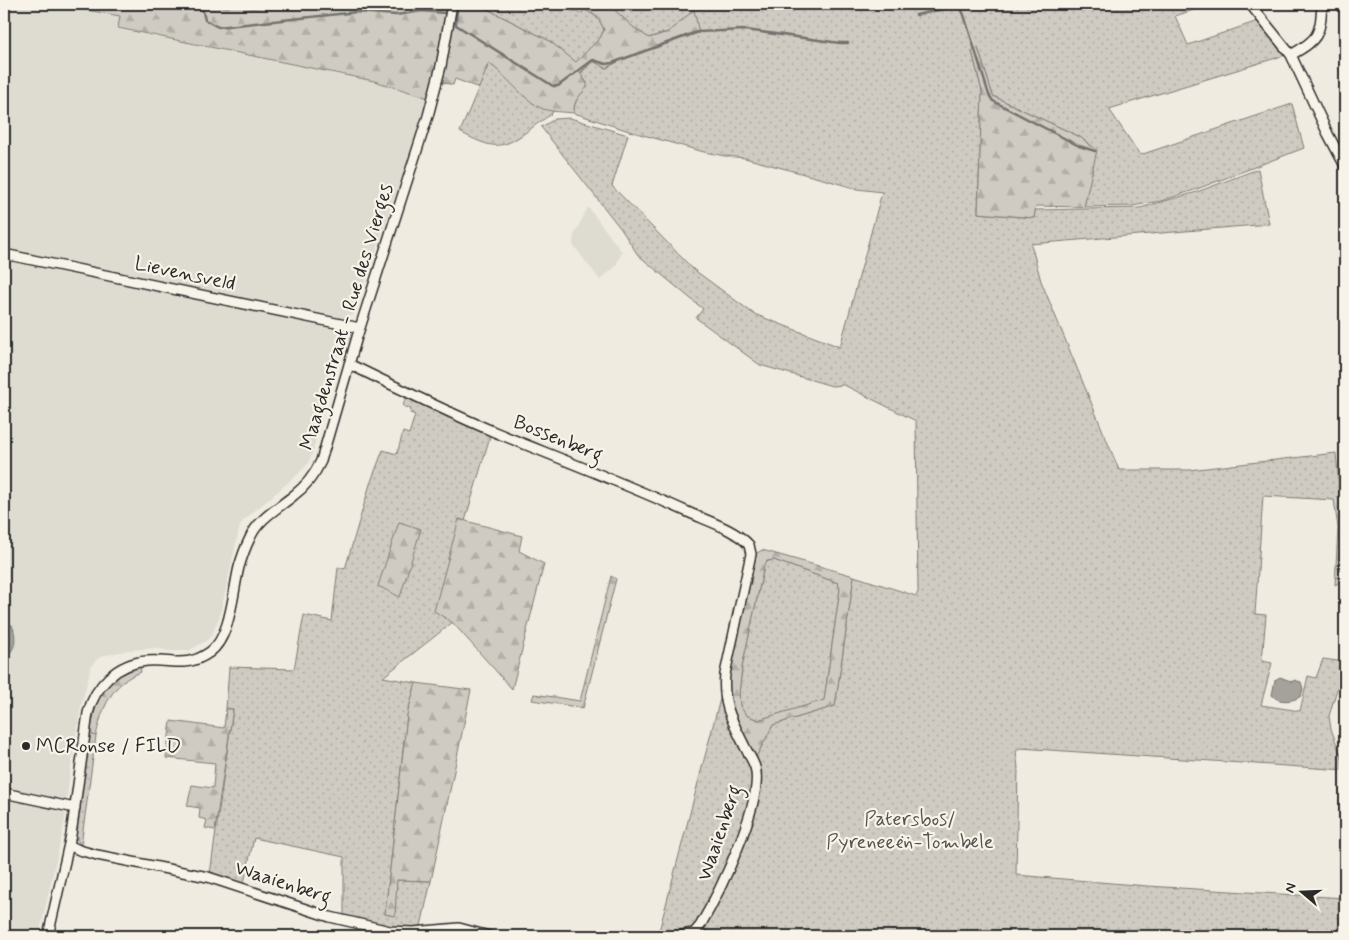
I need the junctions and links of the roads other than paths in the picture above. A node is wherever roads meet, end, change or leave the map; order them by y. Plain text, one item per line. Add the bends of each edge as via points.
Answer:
1 (452, 4) edge
2 (1250, 4) edge
3 (1322, 4) edge
4 (1291, 55) junction
5 (1345, 166) edge
6 (4, 254) edge
7 (360, 328) junction
8 (349, 364) junction
9 (751, 549) joint
10 (4, 793) edge
11 (75, 808) junction
12 (69, 845) junction
13 (48, 936) edge
14 (489, 936) edge
15 (676, 936) edge

1 - 7 street, Maagdenstraat - Rue des Vierges via 428,116
2 - 4 street
3 - 4 street via 1318,35
4 - 5 street
6 - 7 street, Lievensveld
7 - 8 street, Maagdenstraat - Rue des Vierges
8 - 9 street, Bossenberg via 495,432 710,522 741,538
8 - 11 street, Maagdenstraat - Rue des Vierges via 320,464 298,492 253,532 240,565 225,630 213,650 182,663 146,661 124,667 104,682 95,694 88,713
9 - 15 street, Waaienberg via 723,690 729,714 755,767 756,794 731,864 704,920 694,933
10 - 11 street
11 - 12 street, Maagdenstraat - Rue des Vierges
12 - 13 street, Maagdenstraat - Rue des Vierges
12 - 14 street, Waaienberg via 97,855 208,878 330,917 390,931 459,928

